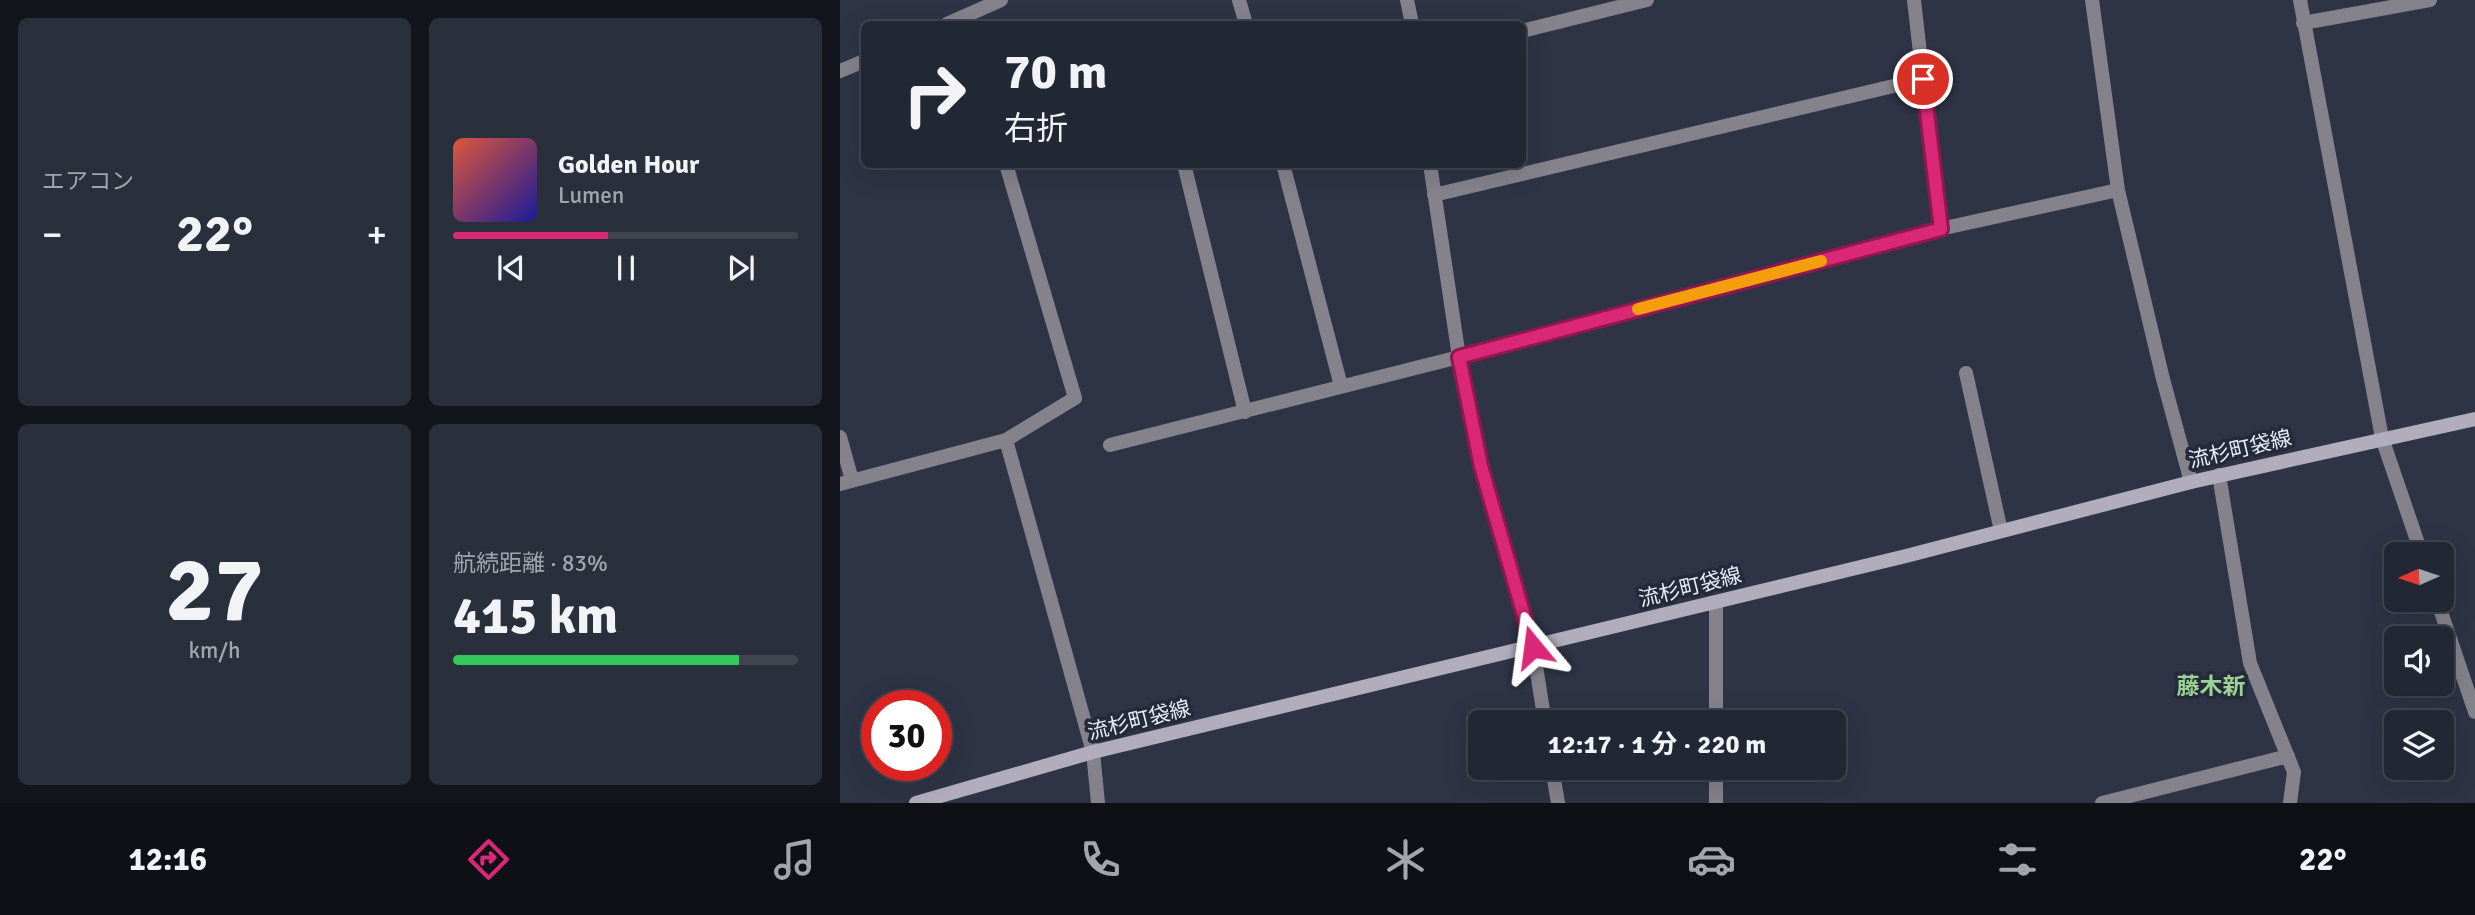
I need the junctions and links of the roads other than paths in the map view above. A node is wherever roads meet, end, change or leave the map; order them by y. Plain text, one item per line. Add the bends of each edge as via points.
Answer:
1 (1001, 0) edge
2 (1239, 0) edge
3 (1407, 0) edge
4 (1647, 0) edge
5 (1914, 0) edge
6 (2092, 0) edge
7 (2300, 0) edge
8 (2430, 0) edge
9 (964, 21) edge
10 (1245, 21) edge
11 (1411, 21) edge
12 (2303, 23) junction
13 (1526, 30) edge
14 (861, 62) edge
15 (840, 71) edge
16 (1923, 79) junction
17 (1007, 168) edge
18 (1185, 168) dead end
19 (1284, 168) edge
20 (1431, 168) edge
21 (2118, 190) junction
22 (1434, 195) junction
23 (1941, 229) junction
24 (1459, 357) junction
25 (1966, 373) dead end
26 (1341, 386) junction
27 (1245, 412) junction
28 (2475, 419) edge
29 (840, 437) edge
30 (2382, 438) junction
31 (1006, 440) junction
32 (1110, 445) dead end
33 (2219, 475) junction
34 (846, 482) edge
35 (2191, 482) junction
36 (2001, 531) junction
37 (2418, 542) edge
38 (1716, 602) junction
39 (2441, 612) edge
40 (1533, 647) junction
41 (1543, 710) edge
42 (1716, 710) edge
43 (2475, 712) edge
44 (1093, 752) junction
45 (2288, 756) junction
46 (1554, 780) edge
47 (1716, 780) edge
48 (936, 800) edge
49 (916, 803) edge
50 (1098, 803) edge
51 (1558, 803) edge
52 (1716, 803) edge
53 (2102, 803) edge
54 (2290, 803) edge

1 - 9 street
2 - 10 street
3 - 11 street
4 - 13 street
5 - 16 street
6 - 21 street
7 - 12 street
8 - 12 street
12 - 30 street
14 - 15 street
16 - 22 street
16 - 23 street
17 - 31 street via 1074,398
18 - 27 street
19 - 26 street
20 - 22 street
21 - 23 street
21 - 35 street
22 - 24 street
23 - 24 street
24 - 26 street
24 - 40 street via 1481,466
25 - 36 street
26 - 27 street
27 - 32 street
28 - 30 main road, 流杉町袋線
29 - 34 street
30 - 33 main road, 流杉町袋線
30 - 37 street
31 - 34 street
31 - 44 street
33 - 35 main road, 流杉町袋線
33 - 45 street via 2250,663
35 - 36 main road, 流杉町袋線
36 - 38 main road, 流杉町袋線
38 - 40 main road, 流杉町袋線
38 - 42 street
39 - 43 street
40 - 41 street
40 - 44 main road, 流杉町袋線
44 - 48 main road, 流杉町袋線
44 - 50 street
45 - 53 street
45 - 54 street via 2294,772
46 - 51 street
47 - 52 street
48 - 49 main road, 流杉町袋線

